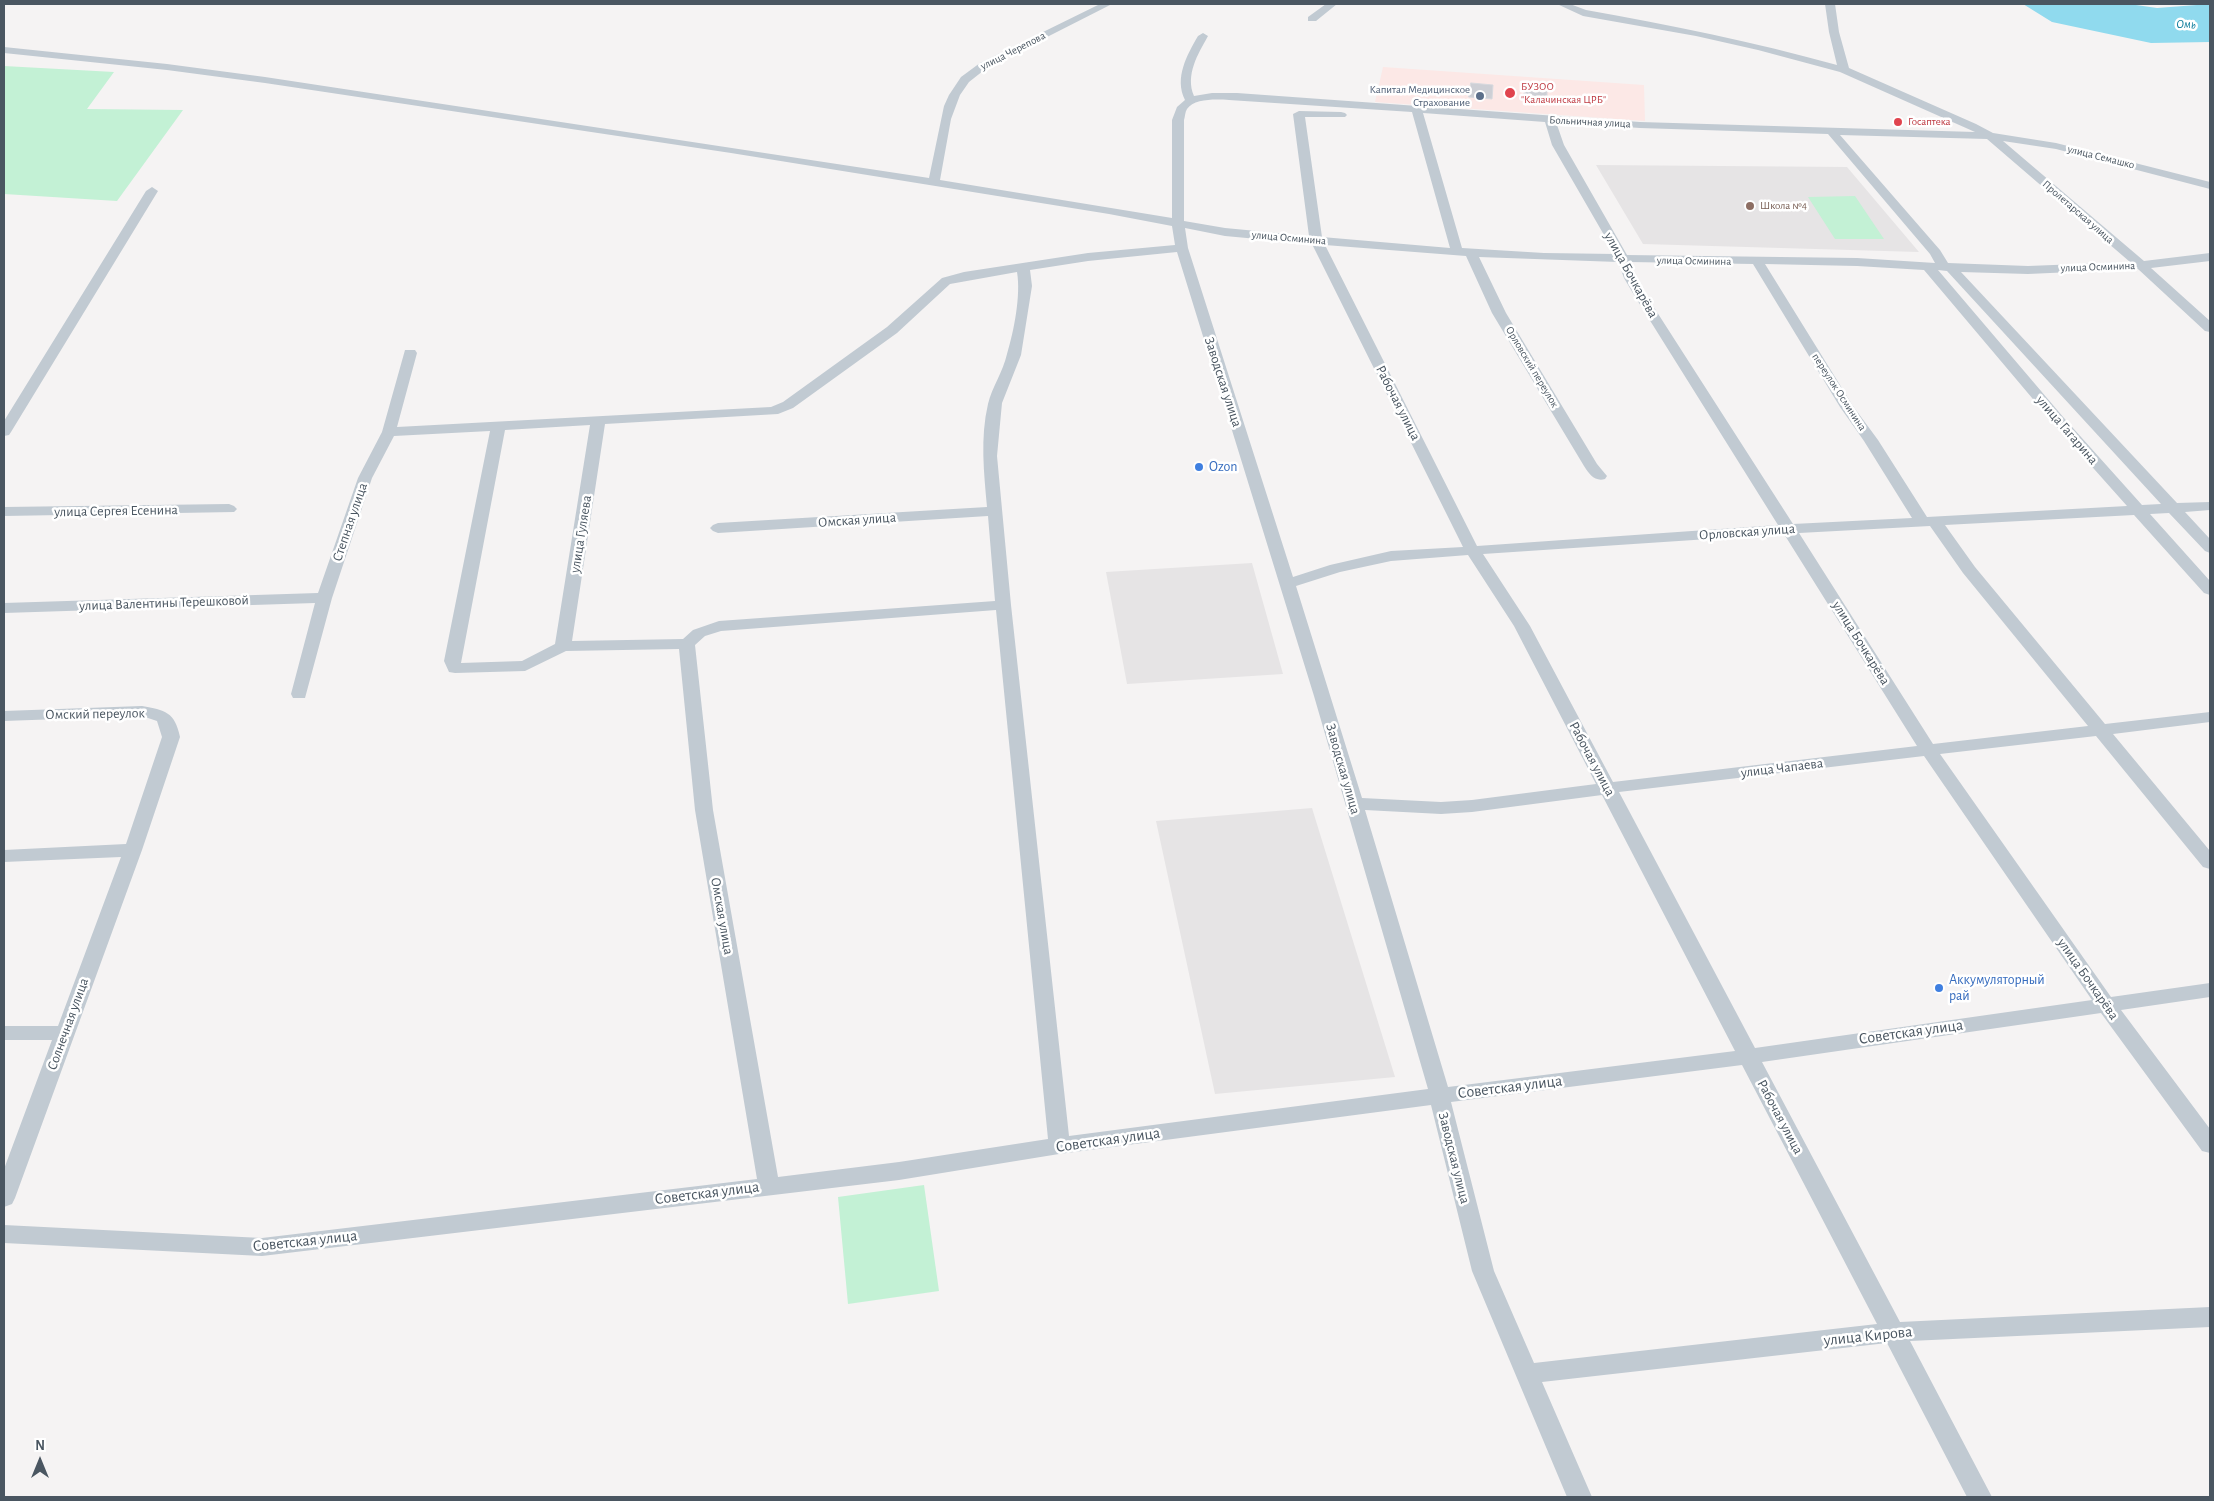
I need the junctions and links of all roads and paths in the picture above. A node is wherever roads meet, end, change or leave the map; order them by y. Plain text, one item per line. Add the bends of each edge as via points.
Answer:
1 (1107, 4) edge
2 (1332, 4) edge
3 (1562, 4) edge
4 (1830, 4) edge
5 (1312, 19) dead end
6 (1203, 36) dead end
7 (4, 50) edge
8 (1844, 70) junction
9 (1191, 102) junction
10 (1418, 114) junction
11 (1550, 120) junction
12 (1833, 133) junction
13 (1990, 136) junction
14 (934, 182) junction
15 (2210, 185) edge
16 (152, 192) dead end
17 (1178, 224) junction
18 (1316, 240) junction
19 (1182, 248) junction
20 (1457, 252) junction
21 (1471, 254) junction
22 (2210, 257) edge
23 (1624, 260) junction
24 (1757, 261) junction
25 (2141, 265) junction
26 (1928, 266) junction
27 (1023, 267) junction
28 (1948, 268) junction
29 (2210, 328) edge
30 (410, 353) dead end
31 (598, 422) junction
32 (498, 427) junction
33 (4, 432) edge
34 (389, 432) junction
35 (1600, 476) dead end
36 (2210, 506) edge
37 (2172, 508) junction
38 (228, 509) dead end
39 (2138, 509) junction
40 (4, 512) edge
41 (996, 512) junction
42 (1928, 521) junction
43 (718, 528) dead end
44 (1790, 529) junction
45 (2210, 548) edge
46 (1472, 550) junction
47 (1287, 584) junction
48 (2210, 590) edge
49 (324, 598) junction
50 (1003, 605) junction
51 (4, 608) edge
52 (687, 644) junction
53 (563, 646) junction
54 (299, 694) dead end
55 (4, 716) edge
56 (2210, 717) edge
57 (2102, 730) junction
58 (1929, 750) junction
59 (1608, 788) junction
60 (1354, 804) junction
61 (133, 850) junction
62 (4, 856) edge
63 (2210, 863) edge
64 (2210, 990) edge
65 (2107, 1006) junction
66 (4, 1033) edge
67 (64, 1033) junction
68 (1748, 1056) junction
69 (1440, 1096) junction
70 (2210, 1145) edge
71 (1060, 1146) junction
72 (769, 1186) junction
73 (4, 1198) edge
74 (4, 1234) edge
75 (2210, 1317) edge
76 (1894, 1332) junction
77 (1527, 1374) junction
78 (1579, 1497) edge
79 (1980, 1497) edge

1 - 14 street, улица Черепова via 968,76 950,102
2 - 5 street
3 - 8 street via 1583,13 1712,37
4 - 8 street
6 - 9 street via 1188,70 1185,88
7 - 14 street, улица Осминина via 265,80
8 - 13 street
9 - 10 street, Больничная улица via 1205,98 1243,97
9 - 17 street, Заводская улица via 1184,105 1178,120
10 - 11 street, Больничная улица
10 - 18 street, Рабочая улица via 1299,114
10 - 20 street
11 - 12 street, Больничная улица
11 - 23 street, улица Бочкарёва via 1558,145
12 - 13 street, Больничная улица
12 - 28 street, улица Гагарина
13 - 15 street, улица Семашко via 2056,146
13 - 25 street, Пролетарская улица
14 - 17 street, улица Осминина
16 - 33 street
17 - 18 street, улица Осминина via 1224,232
17 - 19 street, Заводская улица
18 - 20 street, улица Осминина
18 - 46 street, Рабочая улица
19 - 27 street
19 - 47 street, Заводская улица
20 - 21 street, улица Осминина
21 - 23 street, улица Осминина
21 - 35 street, Орловский переулок via 1499,313
22 - 25 street, улица Осминина
23 - 24 street, улица Осминина
23 - 44 street, улица Бочкарёва via 1640,295
24 - 26 street, улица Осминина
24 - 42 street, переулок Осминина via 1847,407
25 - 28 street, улица Осминина via 2028,270
25 - 29 street, Пролетарская улица
26 - 28 street, улица Осминина
26 - 39 street, улица Гагарина
27 - 31 street via 946,282 924,298 892,330 788,405 774,411
27 - 41 street via 1026,286 1014,355 995,403 991,428 990,456
28 - 37 street, улица Гагарина
30 - 34 street, Степная улица
31 - 32 street
31 - 53 street, улица Гуляева
32 - 34 street
32 - 53 street via 452,661 455,668 465,669 525,666
34 - 49 street, Степная улица via 365,478
36 - 37 street, Орловская улица
37 - 39 street, Орловская улица
37 - 45 street, улица Гагарина
38 - 40 street, улица Сергея Есенина
39 - 42 street, Орловская улица
39 - 48 street, улица Гагарина
41 - 43 street, Омская улица
41 - 50 street
42 - 44 street, Орловская улица
42 - 57 street, переулок Осминина
44 - 46 street, Орловская улица
44 - 58 street, улица Бочкарёва
46 - 47 street, Орловская улица via 1391,556 1336,568
46 - 59 street, Рабочая улица via 1522,626
47 - 60 street, Заводская улица
49 - 51 street, улица Валентины Терешковой
49 - 54 street, Степная улица
50 - 52 street via 719,626 699,632
50 - 71 street
52 - 53 street
52 - 72 street, Омская улица via 704,810
55 - 61 street, Омский переулок via 142,711 161,714 169,723 171,737
56 - 57 street, улица Чапаева
57 - 58 street, улица Чапаева
57 - 63 street, переулок Осминина
58 - 59 street, улица Чапаева
58 - 65 street, улица Бочкарёва
59 - 60 street, улица Чапаева via 1441,808
59 - 68 street, Рабочая улица
60 - 69 street, Заводская улица
61 - 62 street
61 - 67 street, Солнечная улица
64 - 65 street, Советская улица
65 - 68 street, Советская улица
65 - 70 street, улица Бочкарёва
66 - 67 street
67 - 73 street, Солнечная улица
68 - 69 street, Советская улица
68 - 76 street, Рабочая улица
69 - 71 street, Советская улица
69 - 77 street, Заводская улица via 1483,1271
71 - 72 street, Советская улица via 899,1171
72 - 74 street, Советская улица via 262,1248
75 - 76 street, улица Кирова
76 - 77 street, улица Кирова
76 - 79 street, Рабочая улица
77 - 78 street, Заводская улица

